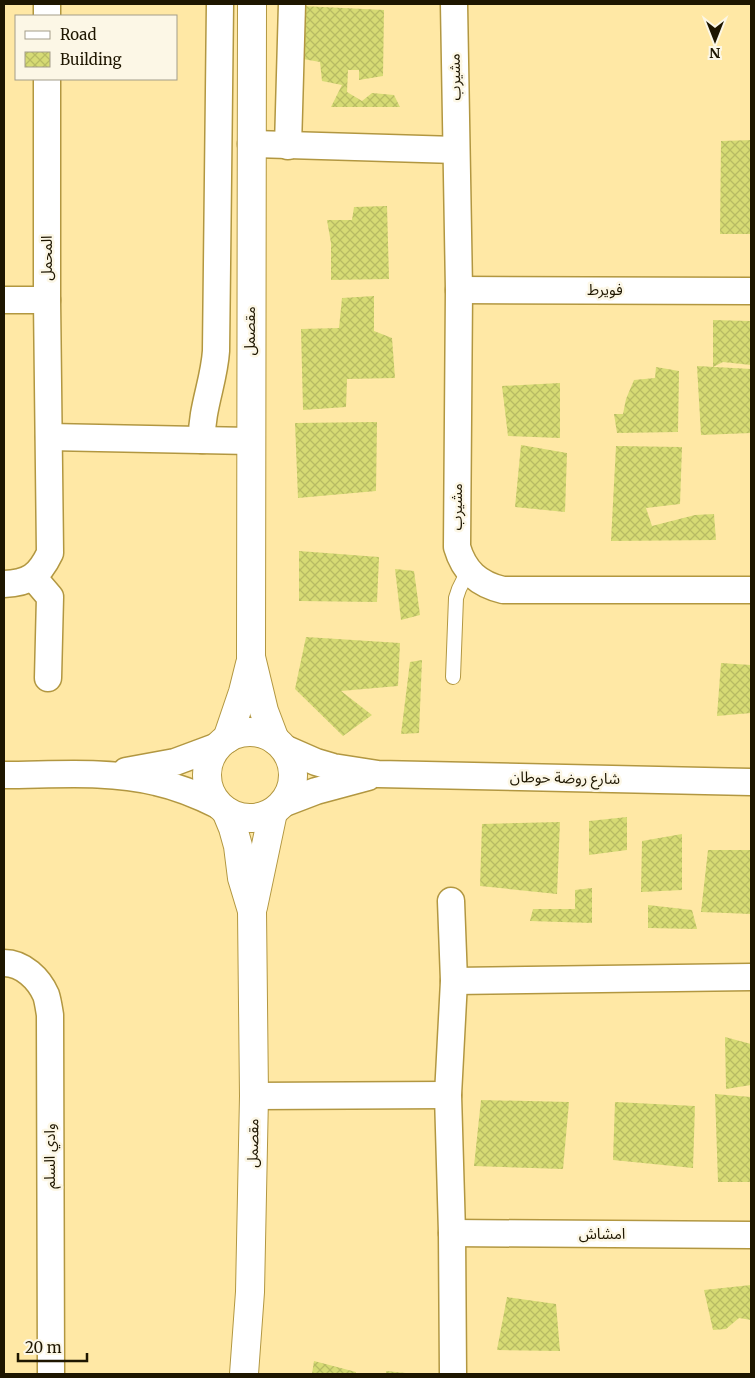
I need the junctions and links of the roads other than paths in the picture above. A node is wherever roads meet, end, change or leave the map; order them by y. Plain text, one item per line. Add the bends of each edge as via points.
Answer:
1 (220, 4) edge
2 (252, 4) edge
3 (292, 4) edge
4 (454, 4) edge
5 (46, 80) edge
6 (251, 144) junction
7 (288, 146) junction
8 (456, 150) junction
9 (458, 290) junction
10 (751, 291) edge
11 (4, 300) edge
12 (46, 300) junction
13 (49, 437) junction
14 (202, 440) junction
15 (250, 441) junction
16 (468, 571) junction
17 (33, 577) junction
18 (4, 584) edge
19 (751, 590) edge
20 (251, 657) junction
21 (453, 677) dead end
22 (48, 678) dead end
23 (223, 742) junction
24 (279, 744) junction
25 (108, 774) junction
26 (378, 774) junction
27 (4, 775) edge
28 (751, 782) edge
29 (223, 808) junction
30 (278, 808) junction
31 (451, 901) dead end
32 (252, 911) junction
33 (4, 962) edge
34 (751, 977) edge
35 (454, 981) junction
36 (448, 1095) junction
37 (254, 1096) junction
38 (452, 1233) junction
39 (751, 1235) edge
40 (52, 1374) edge
41 (244, 1374) edge
42 (453, 1374) edge

1 - 14 street via 216,351 203,414
2 - 6 street, مقصمل
3 - 7 street
4 - 8 street, مشيرب
5 - 12 street, المحمل
6 - 7 street
6 - 15 street, مقصمل
7 - 8 street
8 - 9 street, مشيرب
9 - 10 street, فويرط
9 - 16 street, مشيرب via 457,547
11 - 12 street
12 - 13 street, المحمل
13 - 14 street
13 - 17 street, المحمل via 50,553 44,566
14 - 15 street
15 - 20 street, مقصمل
16 - 19 street, مشيرب via 484,584 503,590
16 - 21 lane via 456,598
17 - 18 street via 20,583
17 - 22 street via 50,597
20 - 23 street, مقصمل via 243,692
20 - 24 street, مقصمل via 264,711
23 - 24 street via 251,732 264,734
23 - 25 street via 175,762
23 - 29 street via 211,757 208,770 212,796
24 - 26 street, شارع روضة حوطان via 316,762
24 - 30 street via 290,758 293,782 289,794
25 - 27 street
25 - 29 street via 154,781
26 - 28 street, شارع روضة حوطان
26 - 30 street, شارع روضة حوطان via 316,791
29 - 30 street via 249,818 262,817
29 - 32 street, مقصمل via 236,837 242,878
30 - 32 street, مقصمل
31 - 35 street
32 - 37 street, مقصمل
33 - 40 street, وادي السلم via 25,970 39,981 47,997 50,1015
34 - 35 street
35 - 36 street
36 - 37 street
36 - 38 street
37 - 41 street, مقصمل via 250,1292
38 - 39 street, امشاش
38 - 42 street

